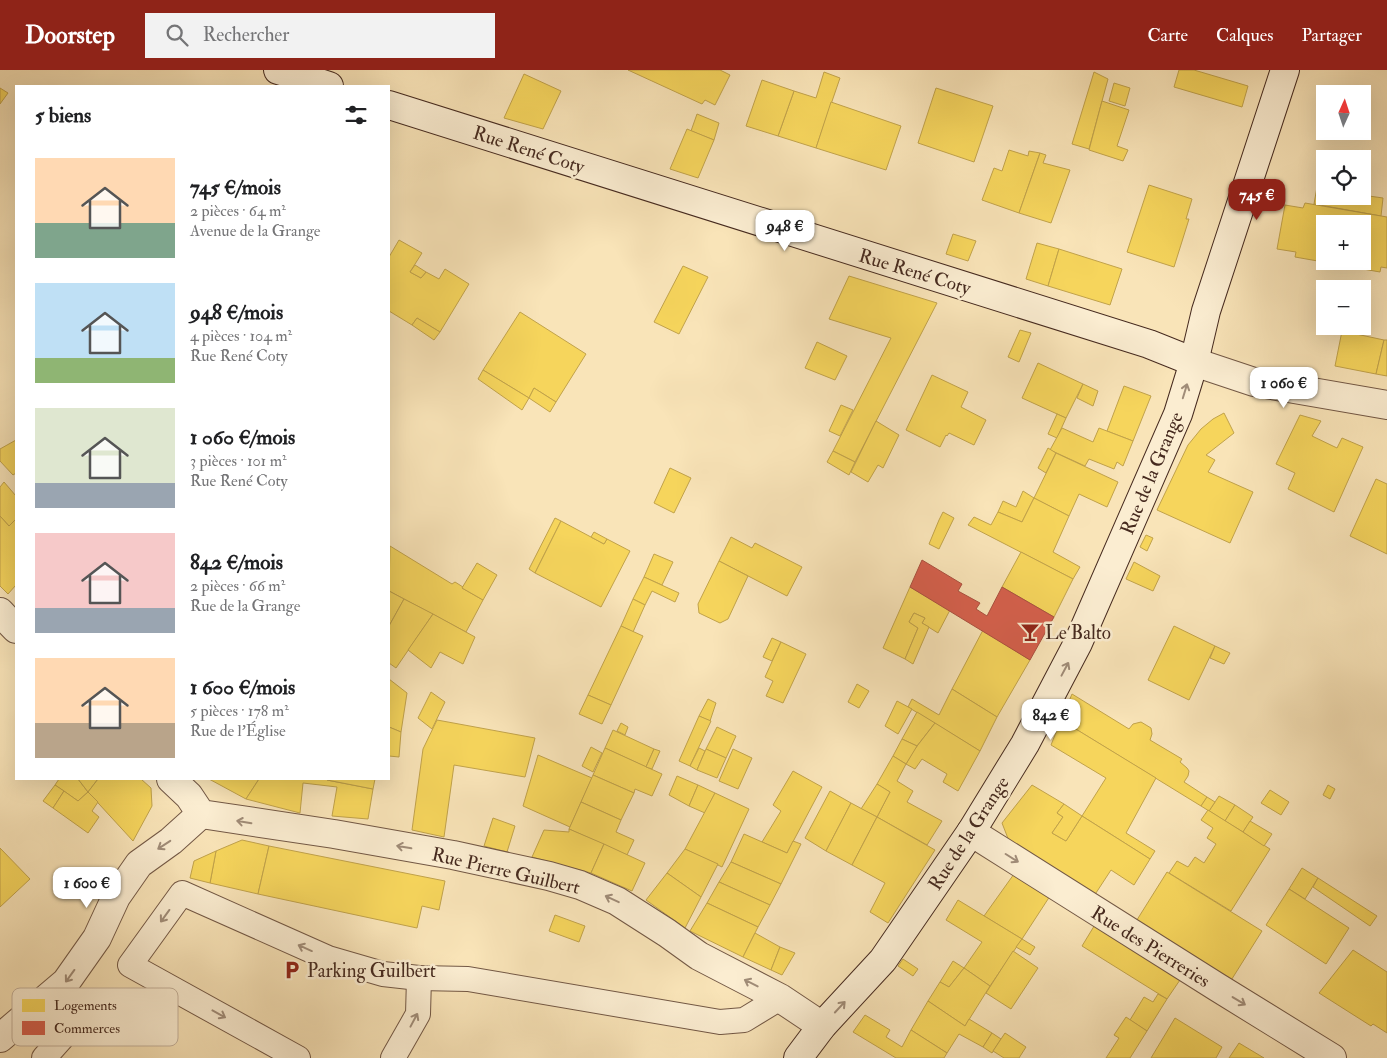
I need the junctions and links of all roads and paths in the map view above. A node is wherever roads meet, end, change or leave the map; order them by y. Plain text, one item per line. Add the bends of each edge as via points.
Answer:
1 (278, 70) edge
2 (1285, 70) edge
3 (326, 85) edge
4 (390, 105) edge
5 (1194, 362) junction
6 (1387, 405) edge
7 (0, 612) edge
8 (15, 628) edge
9 (172, 780) edge
10 (201, 814) junction
11 (971, 832) junction
12 (419, 978) junction
13 (59, 988) edge
14 (172, 988) edge
15 (178, 992) edge
16 (780, 998) junction
17 (822, 1026) junction
18 (12, 1028) edge
19 (0, 1038) edge
20 (55, 1046) edge
21 (44, 1058) edge
22 (298, 1058) edge
23 (393, 1058) edge
24 (798, 1058) edge
25 (1332, 1058) edge

1 - 3 street
2 - 5 street, Rue de la Grange via 1206,311
4 - 5 street, Rue René Coty via 1149,344
5 - 6 street, Rue René Coty via 1254,382
11 -> 5 street, Rue de la Grange via 1025,744 1078,643 1178,414
7 - 8 street
9 - 10 street via 189,796
10 -> 13 street via 139,864 116,896 97,938
16 -> 10 street, Rue Pierre Guilbert via 699,956 617,901 549,876 334,834
17 -> 11 street, Rue de la Grange via 883,960
11 -> 25 street, Rue des Pierreries
12 -> 14 lane via 383,974 328,958 182,893 130,965
12 - 16 lane via 468,979 720,1022 744,1020
23 -> 12 lane via 418,1014
15 -> 22 lane
16 - 17 street, Rue Pierre Guilbert
17 - 24 street, Rue de la Grange
18 -> 19 street
20 - 21 lane

